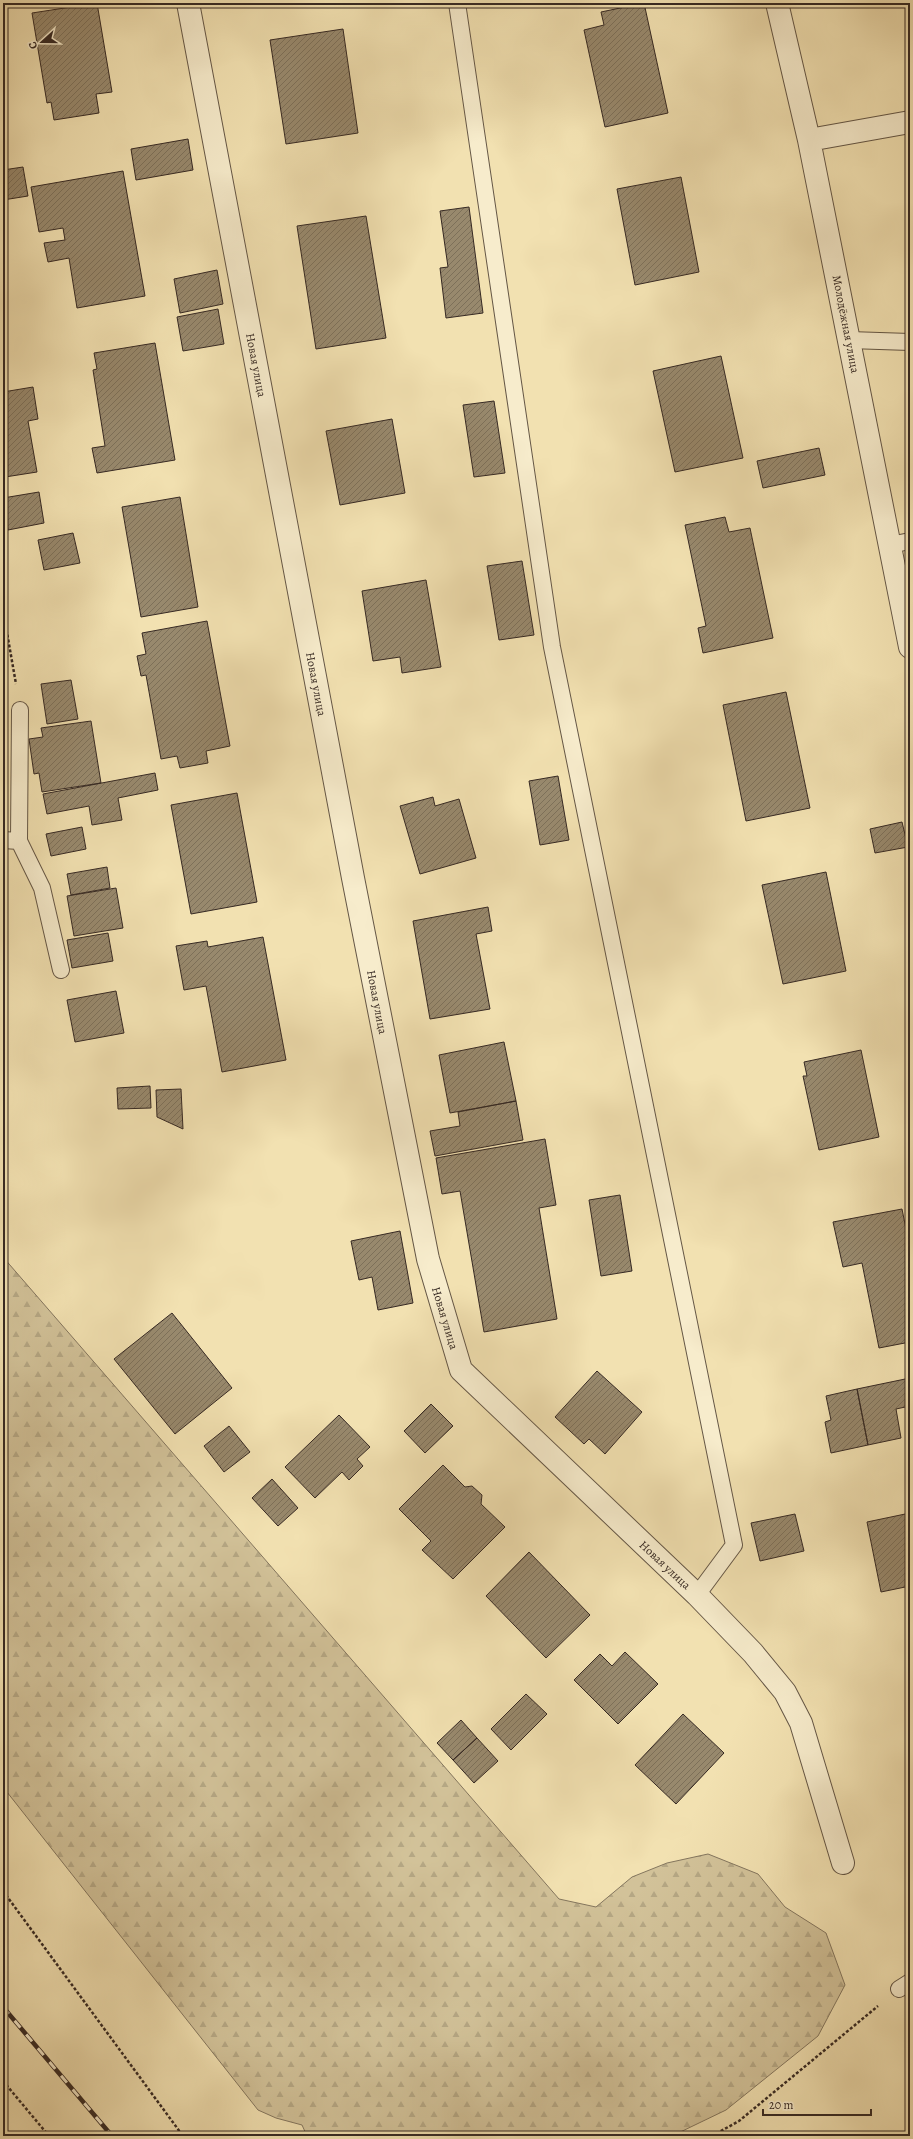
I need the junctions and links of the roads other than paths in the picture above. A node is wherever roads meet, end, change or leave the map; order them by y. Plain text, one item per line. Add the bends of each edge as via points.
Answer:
1 (188, 3) edge
2 (457, 3) edge
3 (777, 3) edge
4 (910, 122) edge
5 (809, 140) junction
6 (849, 340) junction
7 (910, 342) edge
8 (900, 543) edge
9 (910, 646) edge
10 (20, 710) road end
11 (3, 840) edge
12 (19, 841) junction
13 (61, 970) dead end
14 (697, 1594) junction
15 (843, 1863) dead end

1 - 14 street, Новая улица via 350,863 428,1259 460,1370
2 - 14 lane via 552,647 734,1545
3 - 5 street, Молодёжная улица
4 - 5 street
5 - 6 street, Молодёжная улица
6 - 7 lane
6 - 8 street, Молодёжная улица
8 - 9 street, Молодёжная улица
10 - 12 lane
11 - 12 lane
12 - 13 lane via 42,888
14 - 15 street, Новая улица via 753,1653 785,1692 801,1723

